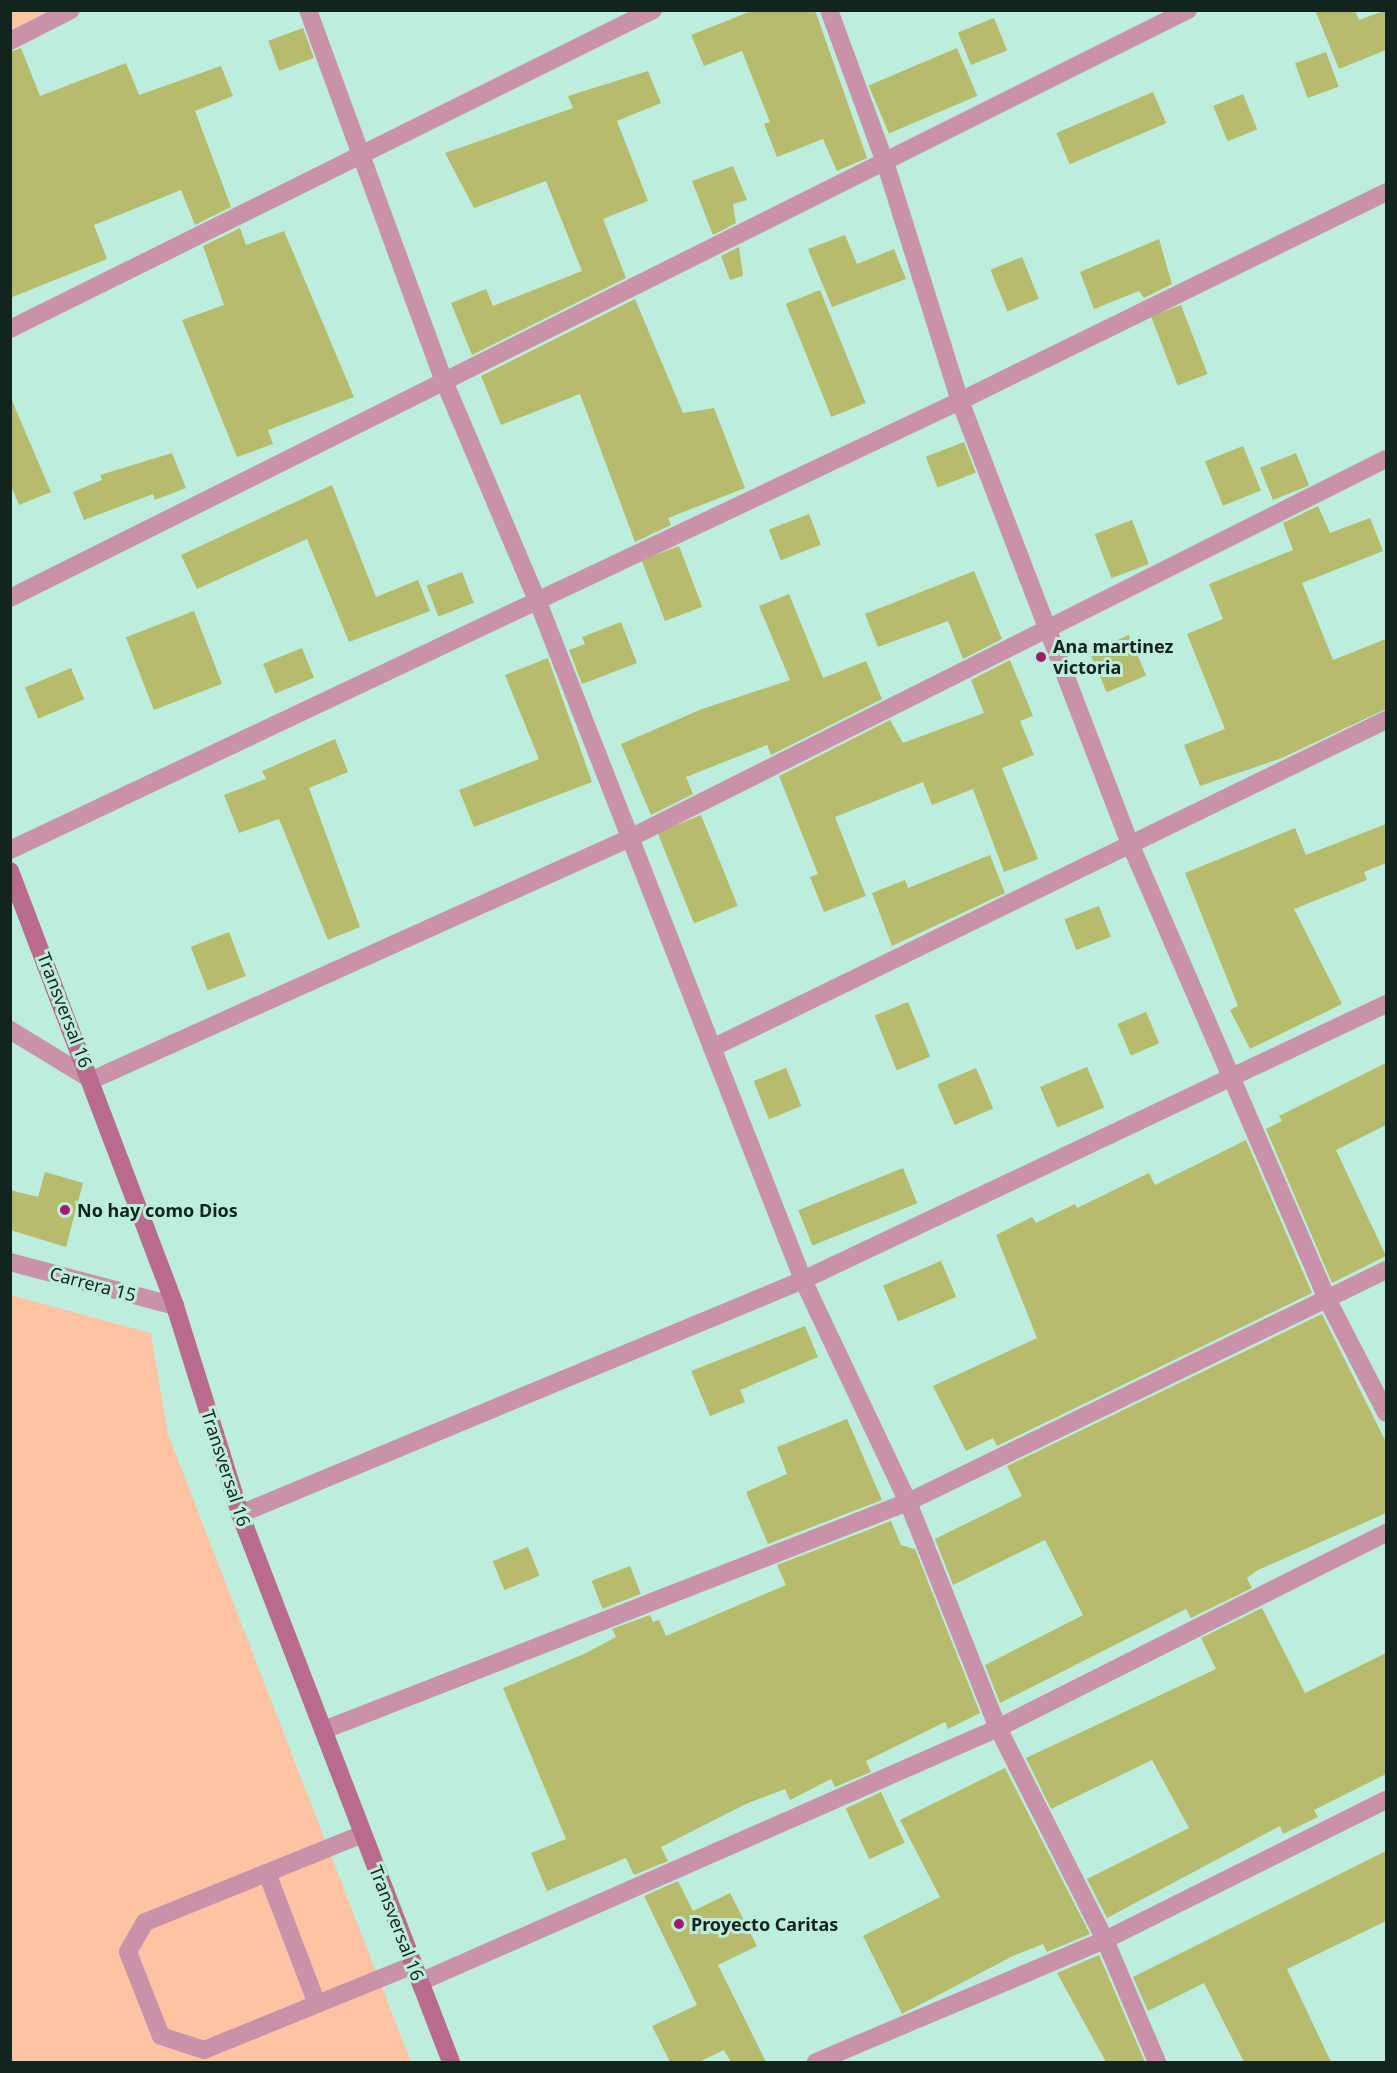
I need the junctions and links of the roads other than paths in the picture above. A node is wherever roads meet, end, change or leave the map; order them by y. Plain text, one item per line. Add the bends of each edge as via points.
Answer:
1 (71, 10) edge
2 (308, 10) edge
3 (653, 10) edge
4 (829, 10) edge
5 (1188, 10) edge
6 (10, 41) edge
7 (361, 156) junction
8 (885, 162) junction
9 (1386, 192) edge
10 (10, 329) edge
11 (444, 381) junction
12 (960, 401) junction
13 (1386, 459) edge
14 (10, 598) edge
15 (538, 602) junction
16 (1051, 627) junction
17 (1386, 720) edge
18 (630, 838) junction
19 (1132, 848) junction
20 (10, 850) edge
21 (10, 871) edge
22 (1386, 1004) edge
23 (10, 1030) edge
24 (712, 1048) junction
25 (1230, 1079) junction
26 (92, 1080) junction
27 (10, 1262) edge
28 (1386, 1270) edge
29 (803, 1280) junction
30 (1327, 1299) junction
31 (175, 1306) junction
32 (1386, 1413) edge
33 (908, 1502) junction
34 (240, 1514) junction
35 (1386, 1533) edge
36 (998, 1728) junction
37 (324, 1730) junction
38 (1386, 1800) edge
39 (363, 1833) junction
40 (267, 1873) junction
41 (1105, 1940) junction
42 (413, 1965) junction
43 (420, 1982) junction
44 (317, 2004) junction
45 (451, 2062) edge
46 (816, 2062) edge
47 (1157, 2062) edge

1 - 6 street
2 - 7 street
3 - 7 street
4 - 8 street
5 - 8 street
7 - 10 street
7 - 11 street
8 - 11 street
8 - 12 street
9 - 12 street
11 - 14 street
11 - 15 street
12 - 15 street
12 - 16 street
13 - 16 street
15 - 18 street
15 - 20 street
16 - 18 street
16 - 19 street
17 - 19 street
18 - 24 street
18 - 26 street
19 - 24 street
19 - 25 street
21 - 26 main road, Transversal 16
22 - 25 street
23 - 26 street
24 - 29 street
25 - 29 street
25 - 30 street
26 - 31 main road, Transversal 16
27 - 31 street, Carrera 15
28 - 30 street
29 - 33 street
29 - 34 street
30 - 32 street
30 - 33 street
31 - 34 main road, Transversal 16
33 - 36 street
33 - 37 street
34 - 37 main road, Transversal 16
35 - 36 street
36 - 41 street
36 - 43 street
37 - 39 main road, Transversal 16
38 - 41 street
39 - 40 street
39 - 42 main road, Transversal 16
40 - 44 street
40 - 44 street via 145,1922 128,1952 161,2036 204,2050
41 - 46 street
41 - 47 street
42 - 43 main road, Transversal 16
42 - 44 street
43 - 45 main road, Transversal 16

